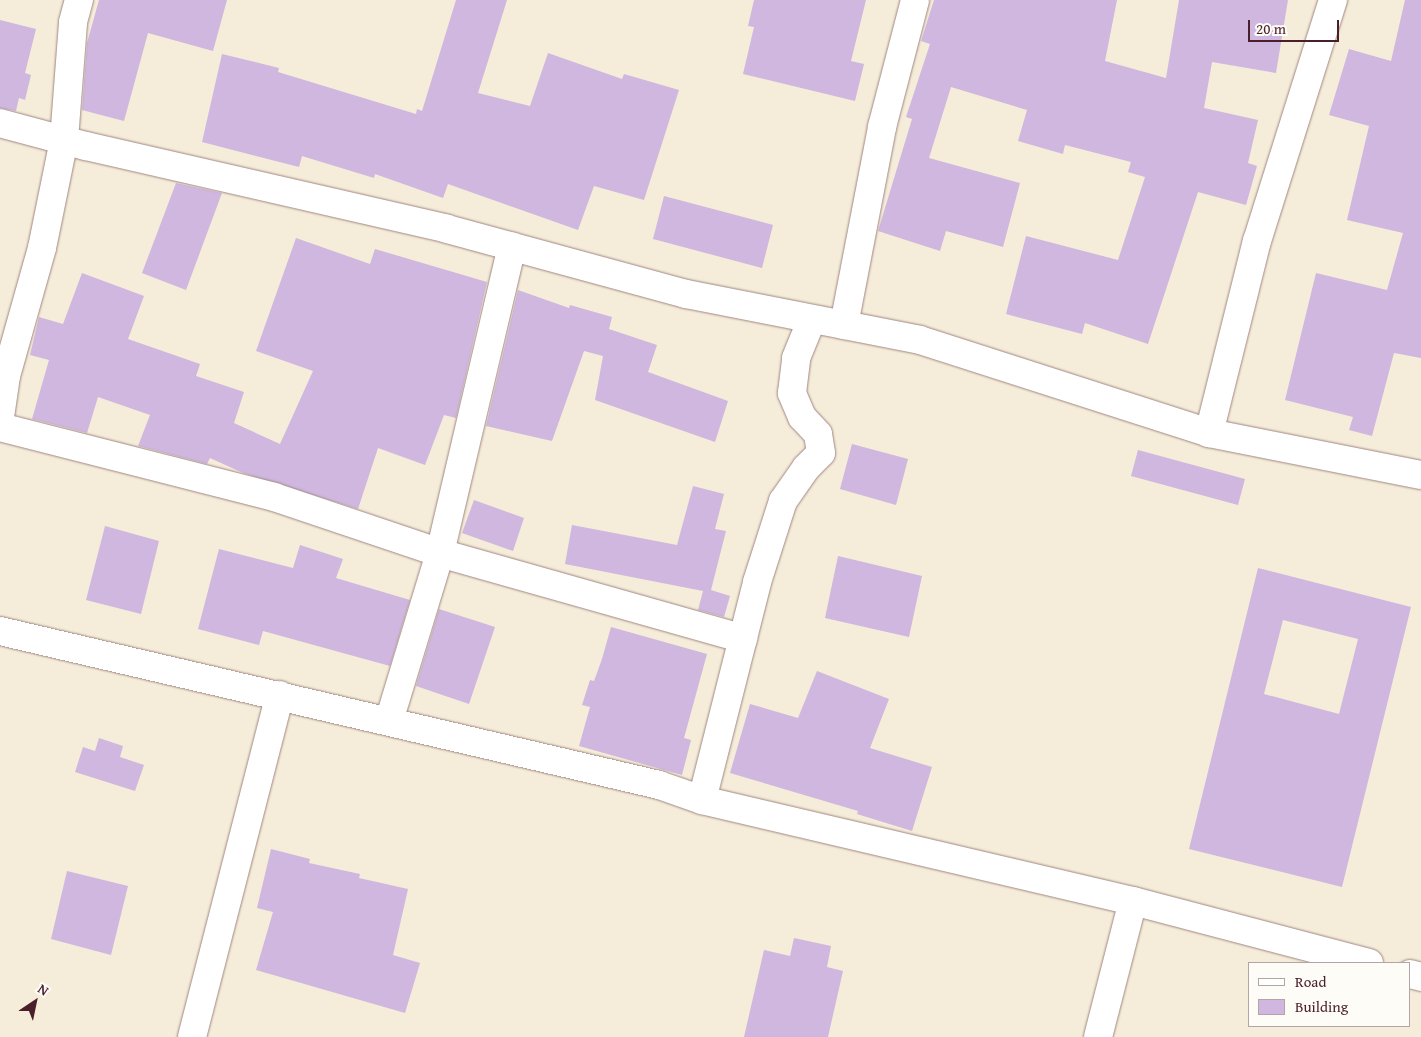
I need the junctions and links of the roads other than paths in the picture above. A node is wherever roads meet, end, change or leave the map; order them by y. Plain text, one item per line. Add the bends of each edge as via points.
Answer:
1 (79, 0) edge
2 (915, 0) edge
3 (1332, 0) edge
4 (0, 123) edge
5 (64, 140) junction
6 (512, 246) junction
7 (812, 319) junction
8 (844, 325) junction
9 (0, 417) edge
10 (0, 426) edge
11 (1209, 433) junction
12 (1421, 475) edge
13 (440, 553) junction
14 (0, 631) edge
15 (742, 639) junction
16 (280, 695) junction
17 (389, 721) junction
18 (702, 800) junction
19 (1133, 901) junction
20 (1365, 962) edge
21 (192, 1037) edge
22 (1098, 1037) edge

1 - 5 street via 73,22
2 - 8 street via 882,127
3 - 11 street via 1257,241
4 - 5 street
5 - 6 street
5 - 9 street via 42,248 6,376
6 - 7 street via 686,294
6 - 13 street
7 - 8 street
7 - 15 street via 796,358 792,393 802,417 818,434 822,453 806,468 783,501
8 - 11 street via 920,340
10 - 13 street via 274,497
11 - 12 street
13 - 15 street
13 - 17 street
14 - 16 street
15 - 18 street
16 - 17 street
16 - 21 street
17 - 18 street via 659,785
18 - 19 street
19 - 20 street
19 - 22 street

